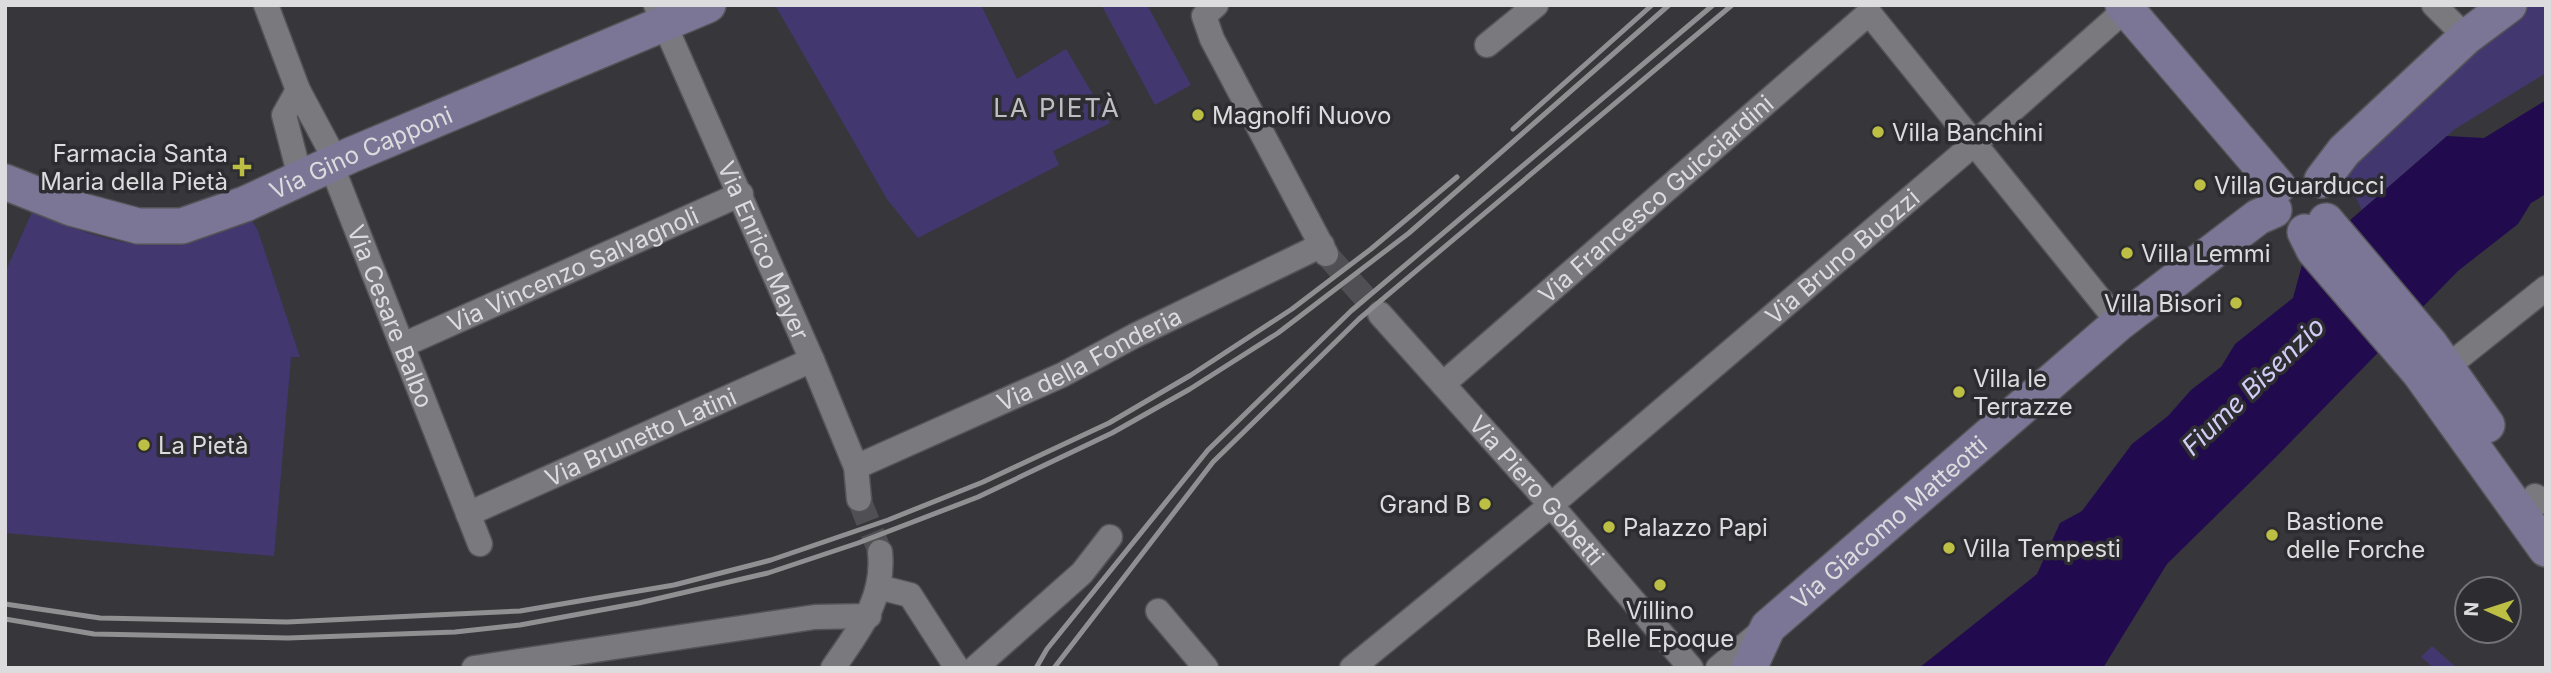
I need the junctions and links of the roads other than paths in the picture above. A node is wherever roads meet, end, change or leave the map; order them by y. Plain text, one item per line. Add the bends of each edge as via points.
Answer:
1 (266, 5) edge
2 (708, 5) edge
3 (1536, 5) edge
4 (2434, 5) edge
5 (2509, 5) edge
6 (2126, 6) edge
7 (1210, 11) edge
8 (660, 15) edge
9 (2466, 37) junction
10 (1487, 44) dead end
11 (298, 90) junction
12 (1975, 143) junction
13 (334, 163) junction
14 (300, 177) junction
15 (2322, 180) junction
16 (5, 181) edge
17 (741, 194) junction
18 (2276, 198) junction
19 (2320, 234) junction
20 (2546, 288) edge
21 (1380, 314) tunnel mouth
22 (2119, 323) junction
23 (403, 345) junction
24 (2429, 357) junction
25 (812, 360) junction
26 (1443, 384) junction
27 (856, 467) junction
28 (859, 499) tunnel mouth
29 (1551, 505) junction
30 (2542, 506) edge
31 (467, 514) junction
32 (1110, 537) dead end
33 (480, 544) dead end
34 (2546, 549) edge
35 (880, 552) tunnel mouth
36 (878, 587) junction
37 (1158, 611) dead end
38 (869, 616) junction
39 (1768, 626) junction
40 (474, 668) edge
41 (833, 668) edge
42 (957, 668) edge
43 (975, 668) edge
44 (1206, 668) edge
45 (1352, 668) edge
46 (1691, 668) edge
47 (1718, 668) edge
48 (1749, 668) edge

1 - 11 street, Via Cesare Balbo
2 - 8 street, Via Gino Capponi
3 - 10 street
4 - 9 street
5 - 9 street
6 - 12 street, Via Bruno Buozzi
6 - 18 street
7 - 27 street, Via della Fonderia via 1212,39 1324,250
8 - 13 street, Via Gino Capponi
8 - 17 street, Via Enrico Mayer
9 - 15 street via 2344,152
11 - 13 street, Via Cesare Balbo
11 - 14 street via 284,115
12 - 22 street
12 - 26 street, Via Francesco Guicciardini via 1869,13
12 - 29 street, Via Bruno Buozzi
13 - 14 street, Via Gino Capponi
13 - 23 street, Via Cesare Balbo
14 - 16 street, Via Gino Capponi via 245,204 182,226 138,226 71,208
15 - 18 street, Via Giacomo Matteotti via 2294,174 2285,179
15 - 19 street via 2332,204
17 - 23 street, Via Vincenzo Salvagnoli
17 - 25 street, Via Enrico Mayer
18 - 19 street via 2282,225
18 - 22 street, Via Giacomo Matteotti via 2258,217
19 - 24 street
20 - 24 street via 2457,359
21 - 26 street, Via Piero Gobetti
22 - 39 street, Via Giacomo Matteotti
23 - 31 street, Via Cesare Balbo
24 - 30 street
24 - 34 street via 2447,409
25 - 27 street, Via Enrico Mayer
25 - 31 street, Via Brunetto Latini
26 - 29 street, Via Piero Gobetti
27 - 28 street, Via Enrico Mayer
29 - 45 street, Via Bruno Buozzi
29 - 46 street, Via Piero Gobetti
31 - 33 street, Via Cesare Balbo
32 - 43 street via 1082,573
35 - 36 street
36 - 38 street
36 - 42 street via 910,595
37 - 44 street
38 - 40 street via 815,617
38 - 41 street
39 - 47 street, Via Giacomo Matteotti
39 - 48 street, Via Giacomo Matteotti

